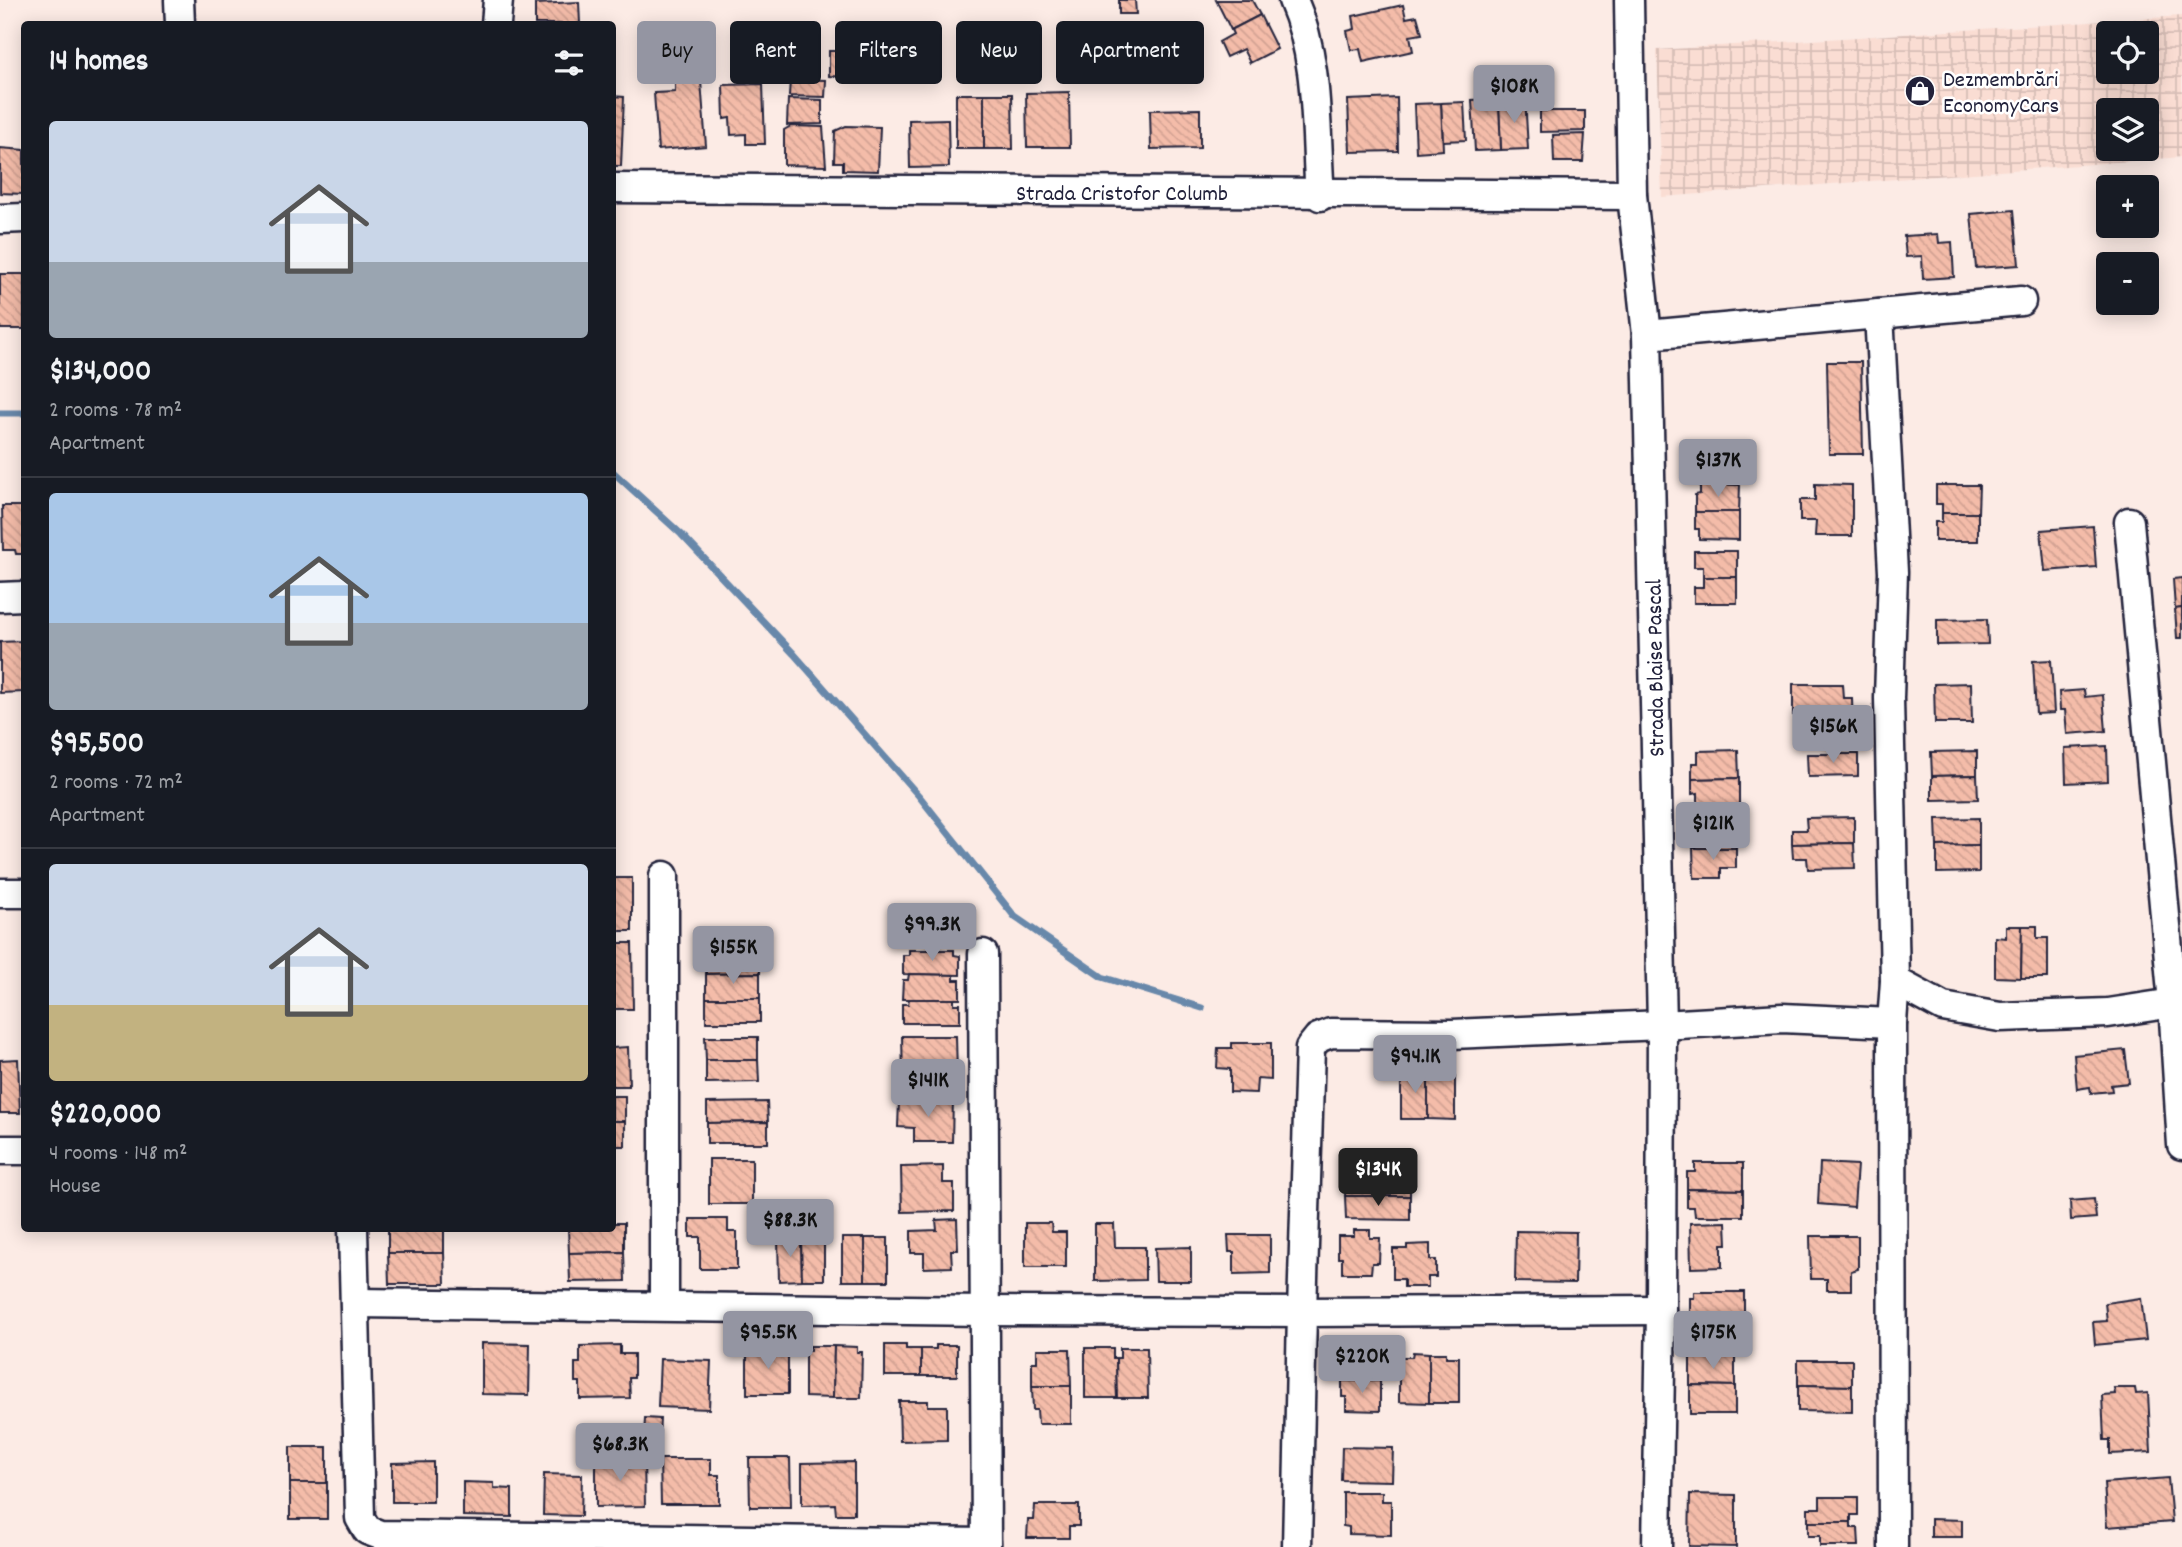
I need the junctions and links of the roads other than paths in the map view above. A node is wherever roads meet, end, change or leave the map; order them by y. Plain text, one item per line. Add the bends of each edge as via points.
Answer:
1 (179, 0) edge
2 (498, 0) edge
3 (1293, 0) edge
4 (1629, 0) edge
5 (180, 21) edge
6 (496, 21) edge
7 (616, 188) edge
8 (1319, 194) junction
9 (1632, 195) junction
10 (21, 218) edge
11 (0, 219) edge
12 (2021, 301) dead end
13 (1879, 314) junction
14 (1647, 335) junction
15 (2129, 522) dead end
16 (21, 596) edge
17 (0, 597) edge
18 (664, 876) dead end
19 (0, 893) edge
20 (21, 893) edge
21 (983, 954) dead end
22 (1895, 981) junction
23 (2174, 1003) junction
24 (1892, 1023) junction
25 (1662, 1025) junction
26 (2182, 1145) edge
27 (0, 1150) edge
28 (21, 1150) edge
29 (353, 1232) edge
30 (356, 1303) junction
31 (664, 1305) junction
32 (1661, 1310) junction
33 (984, 1311) junction
34 (1301, 1312) junction
35 (986, 1545) edge
36 (1297, 1547) edge
37 (1657, 1547) edge
38 (1893, 1547) edge

1 - 5 street
2 - 6 street
3 - 8 street via 1312,62
4 - 9 street, Strada Blaise Pascal
7 - 8 street, Strada Cristofor Columb
8 - 9 street, Strada Cristofor Columb
9 - 14 street, Strada Blaise Pascal
10 - 11 street
12 - 13 street
13 - 14 street
13 - 22 street via 1893,572 1889,698
14 - 25 street, Strada Blaise Pascal
15 - 23 street
16 - 17 street
18 - 31 street
19 - 20 street
21 - 33 street
22 - 23 street via 1944,1007 2000,1017 2108,1013
22 - 24 street
23 - 26 street
24 - 25 street via 1782,1018
24 - 38 street
25 - 32 street, Strada Blaise Pascal
25 - 34 street via 1452,1034 1331,1033 1318,1038 1310,1048
27 - 28 street
29 - 30 street
30 - 31 street
30 - 35 street via 360,1518 367,1530 380,1535
31 - 33 street
32 - 34 street
32 - 37 street, Strada Blaise Pascal
33 - 34 street
33 - 35 street
34 - 36 street

